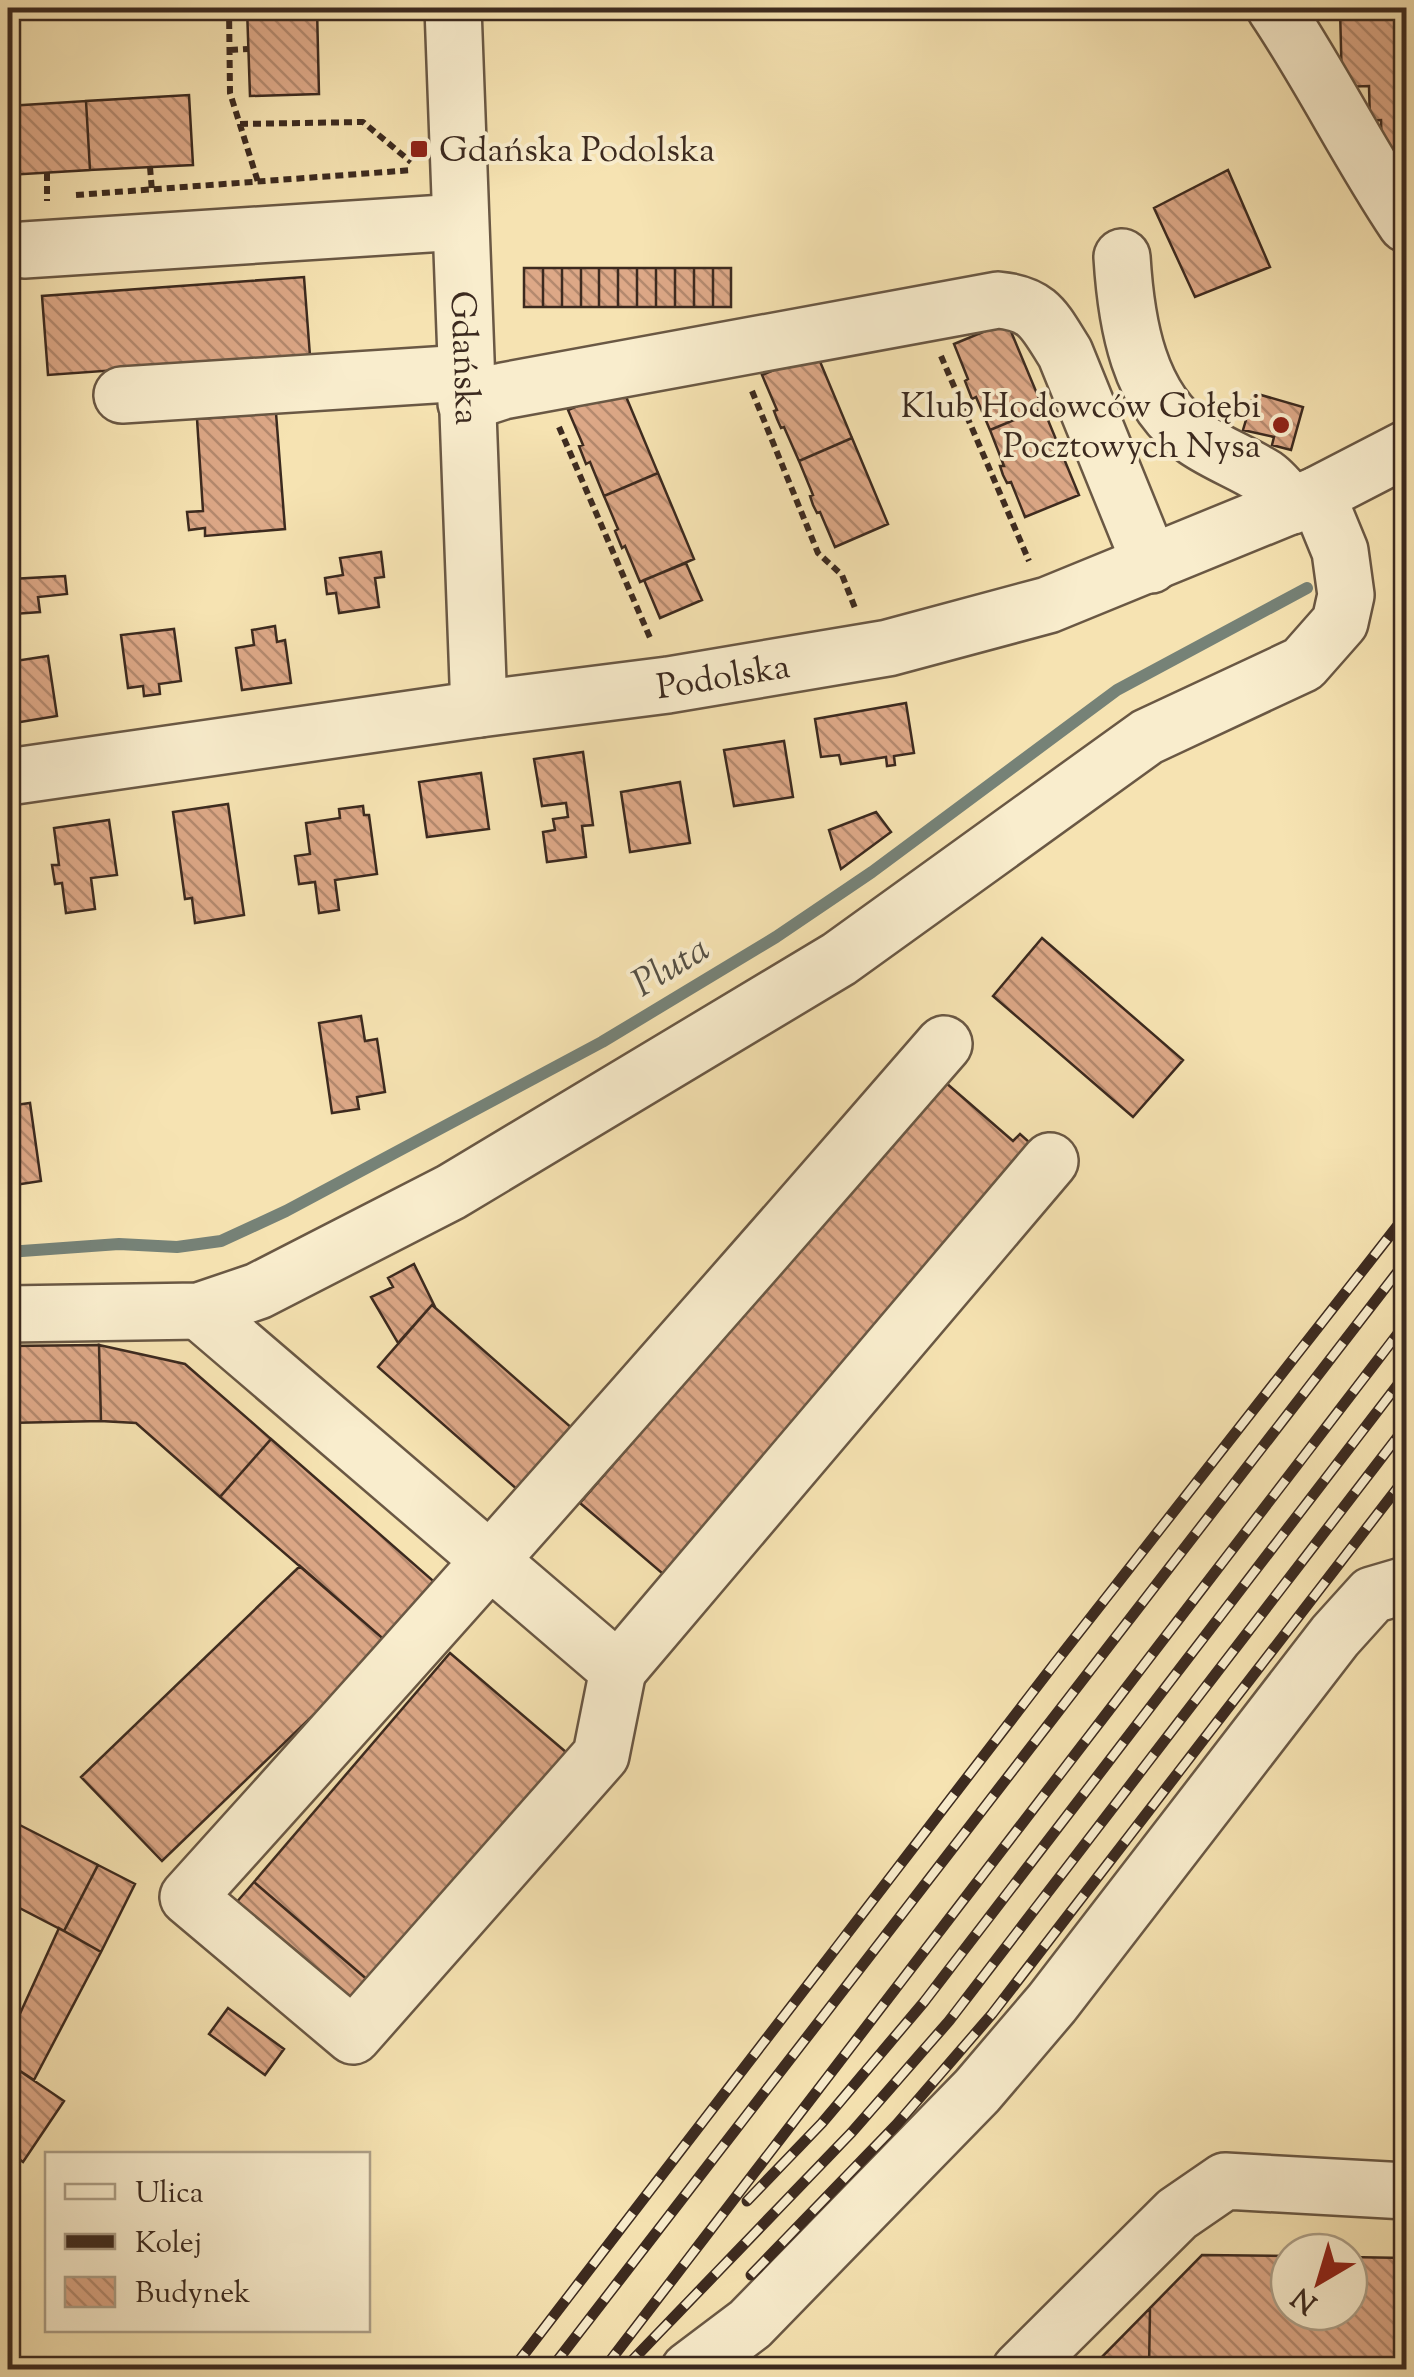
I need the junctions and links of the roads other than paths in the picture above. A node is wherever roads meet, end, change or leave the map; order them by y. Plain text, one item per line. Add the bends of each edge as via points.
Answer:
1 (454, 8) edge
2 (1275, 8) edge
3 (460, 222) junction
4 (26, 224) road end
5 (1406, 224) edge
6 (1122, 257) dead end
7 (465, 388) junction
8 (122, 395) dead end
9 (1406, 449) edge
10 (1304, 500) junction
11 (1151, 566) junction
12 (479, 709) junction
13 (8, 778) edge
14 (944, 1044) dead end
15 (1050, 1161) dead end
16 (198, 1311) junction
17 (8, 1314) edge
18 (491, 1562) junction
19 (1406, 1585) edge
20 (618, 1670) junction
21 (1406, 2191) edge
22 (690, 2370) edge
23 (1020, 2370) edge

1 - 3 street, Gdańska
2 - 5 street
3 - 4 street via 306,232
3 - 7 street, Gdańska
6 - 10 street via 1133,336 1169,417
7 - 8 street
7 - 11 street via 503,391 998,300 1022,302 1046,322 1065,353
7 - 12 street, Gdańska
9 - 10 street, Podolska
10 - 11 street, Podolska
10 - 16 street via 1340,551 1346,595 1340,622 1304,664 1147,737 838,958 451,1192 258,1291
11 - 12 street, Podolska via 1048,605 873,651
12 - 13 street, Podolska
14 - 18 street
15 - 20 street
16 - 17 street
16 - 18 street
18 - 20 street
18 - 20 street via 188,1897 352,2036 601,1755
19 - 22 street via 1372,1595 1335,1636 977,2092 750,2324
21 - 23 street via 1225,2181 1177,2214

